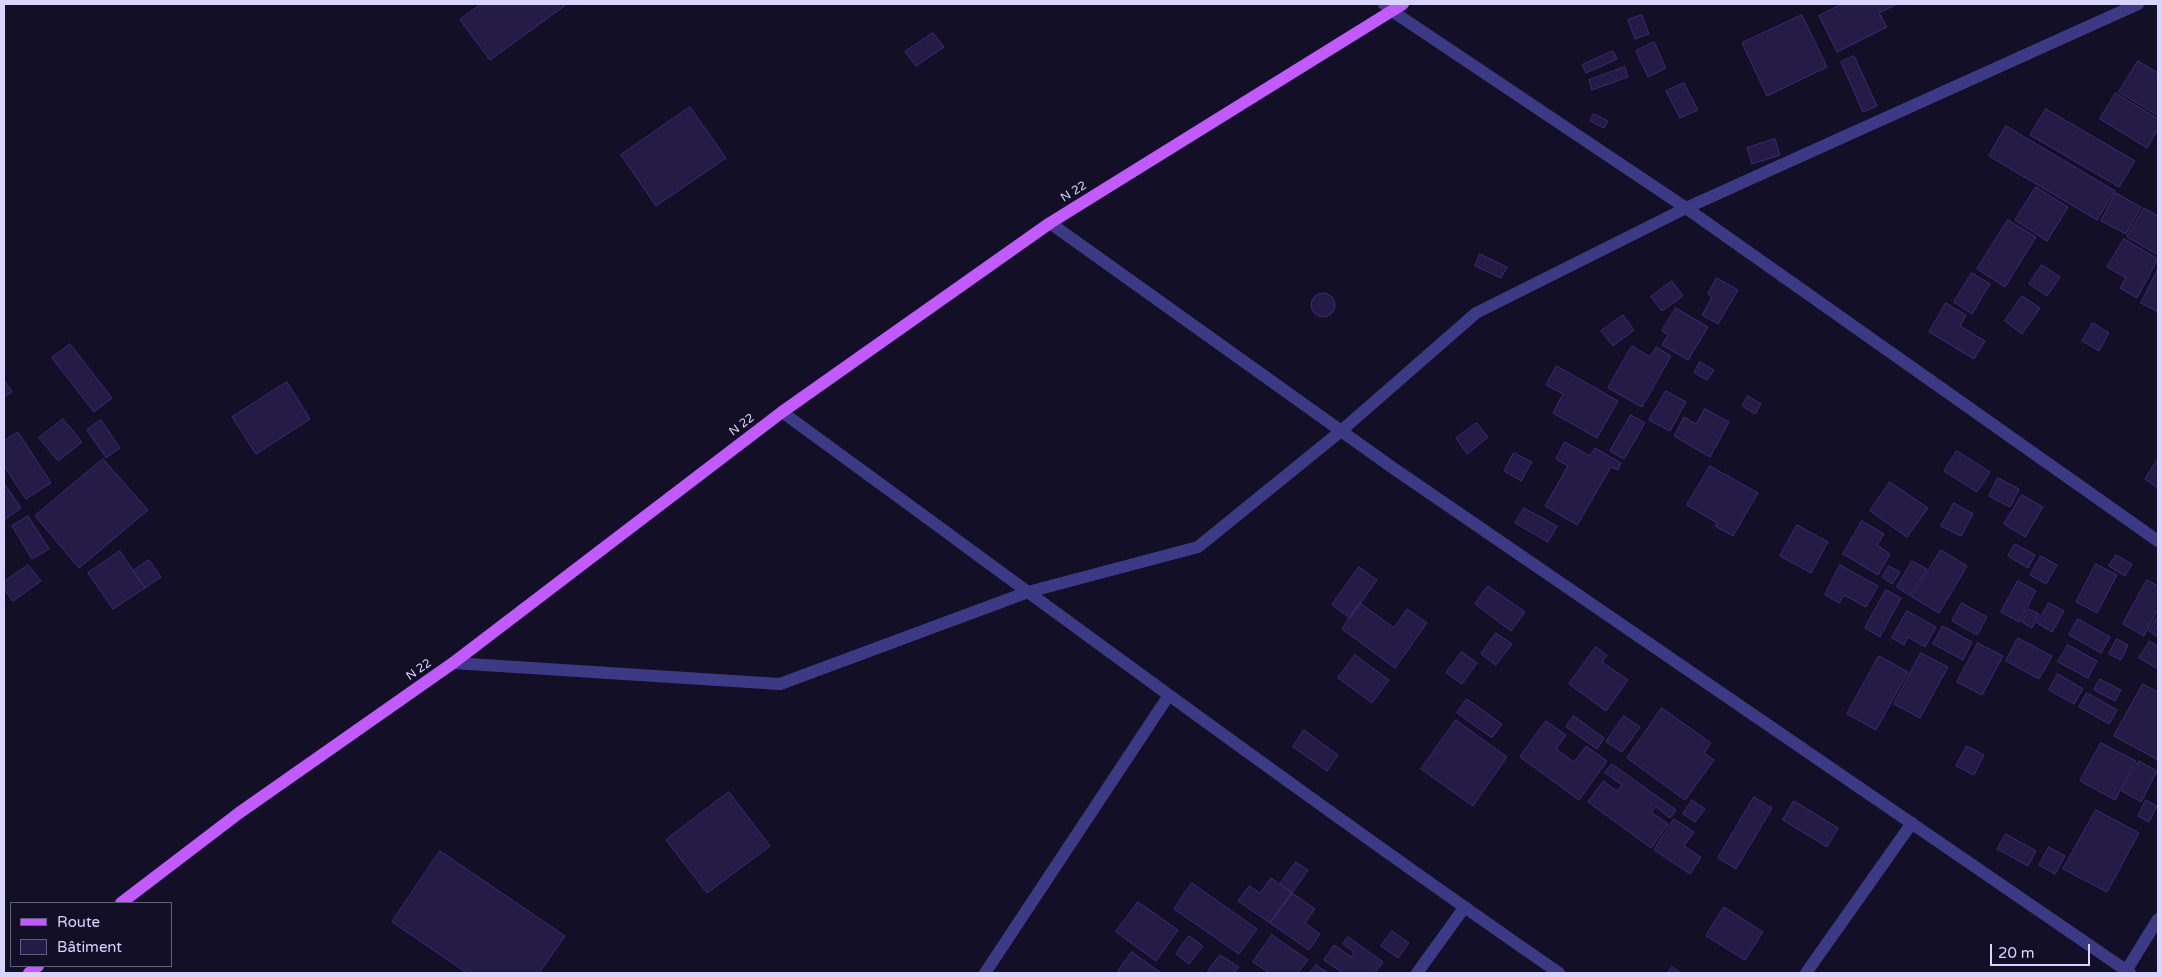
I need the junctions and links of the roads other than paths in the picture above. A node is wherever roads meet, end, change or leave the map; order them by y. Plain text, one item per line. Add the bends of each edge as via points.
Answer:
1 (1403, 4) edge
2 (2138, 4) edge
3 (1388, 7) edge
4 (1686, 208) junction
5 (1050, 223) junction
6 (782, 412) junction
7 (1341, 431) junction
8 (2158, 541) edge
9 (1028, 592) junction
10 (453, 663) junction
11 (1169, 695) junction
12 (1912, 823) junction
13 (122, 902) edge
14 (1464, 908) junction
15 (2158, 918) edge
16 (2128, 972) edge
17 (985, 973) edge
18 (1417, 973) edge
19 (1559, 973) edge
20 (1806, 973) edge

1 - 3 main road, N 22 / N 22
2 - 4 street
3 - 4 street
3 - 5 main road, N 22 / N 22
4 - 7 street via 1476,313
4 - 8 street
5 - 6 main road, N 22 / N 22
5 - 7 street
6 - 9 street
6 - 10 main road, N 22 / N 22
7 - 9 street via 1198,546
7 - 12 street
9 - 10 street via 780,684
9 - 11 street
10 - 13 main road, N 22 / N 22 via 239,813
11 - 14 street
11 - 17 street
12 - 16 street
12 - 20 street
14 - 18 street
14 - 19 street
15 - 16 street

